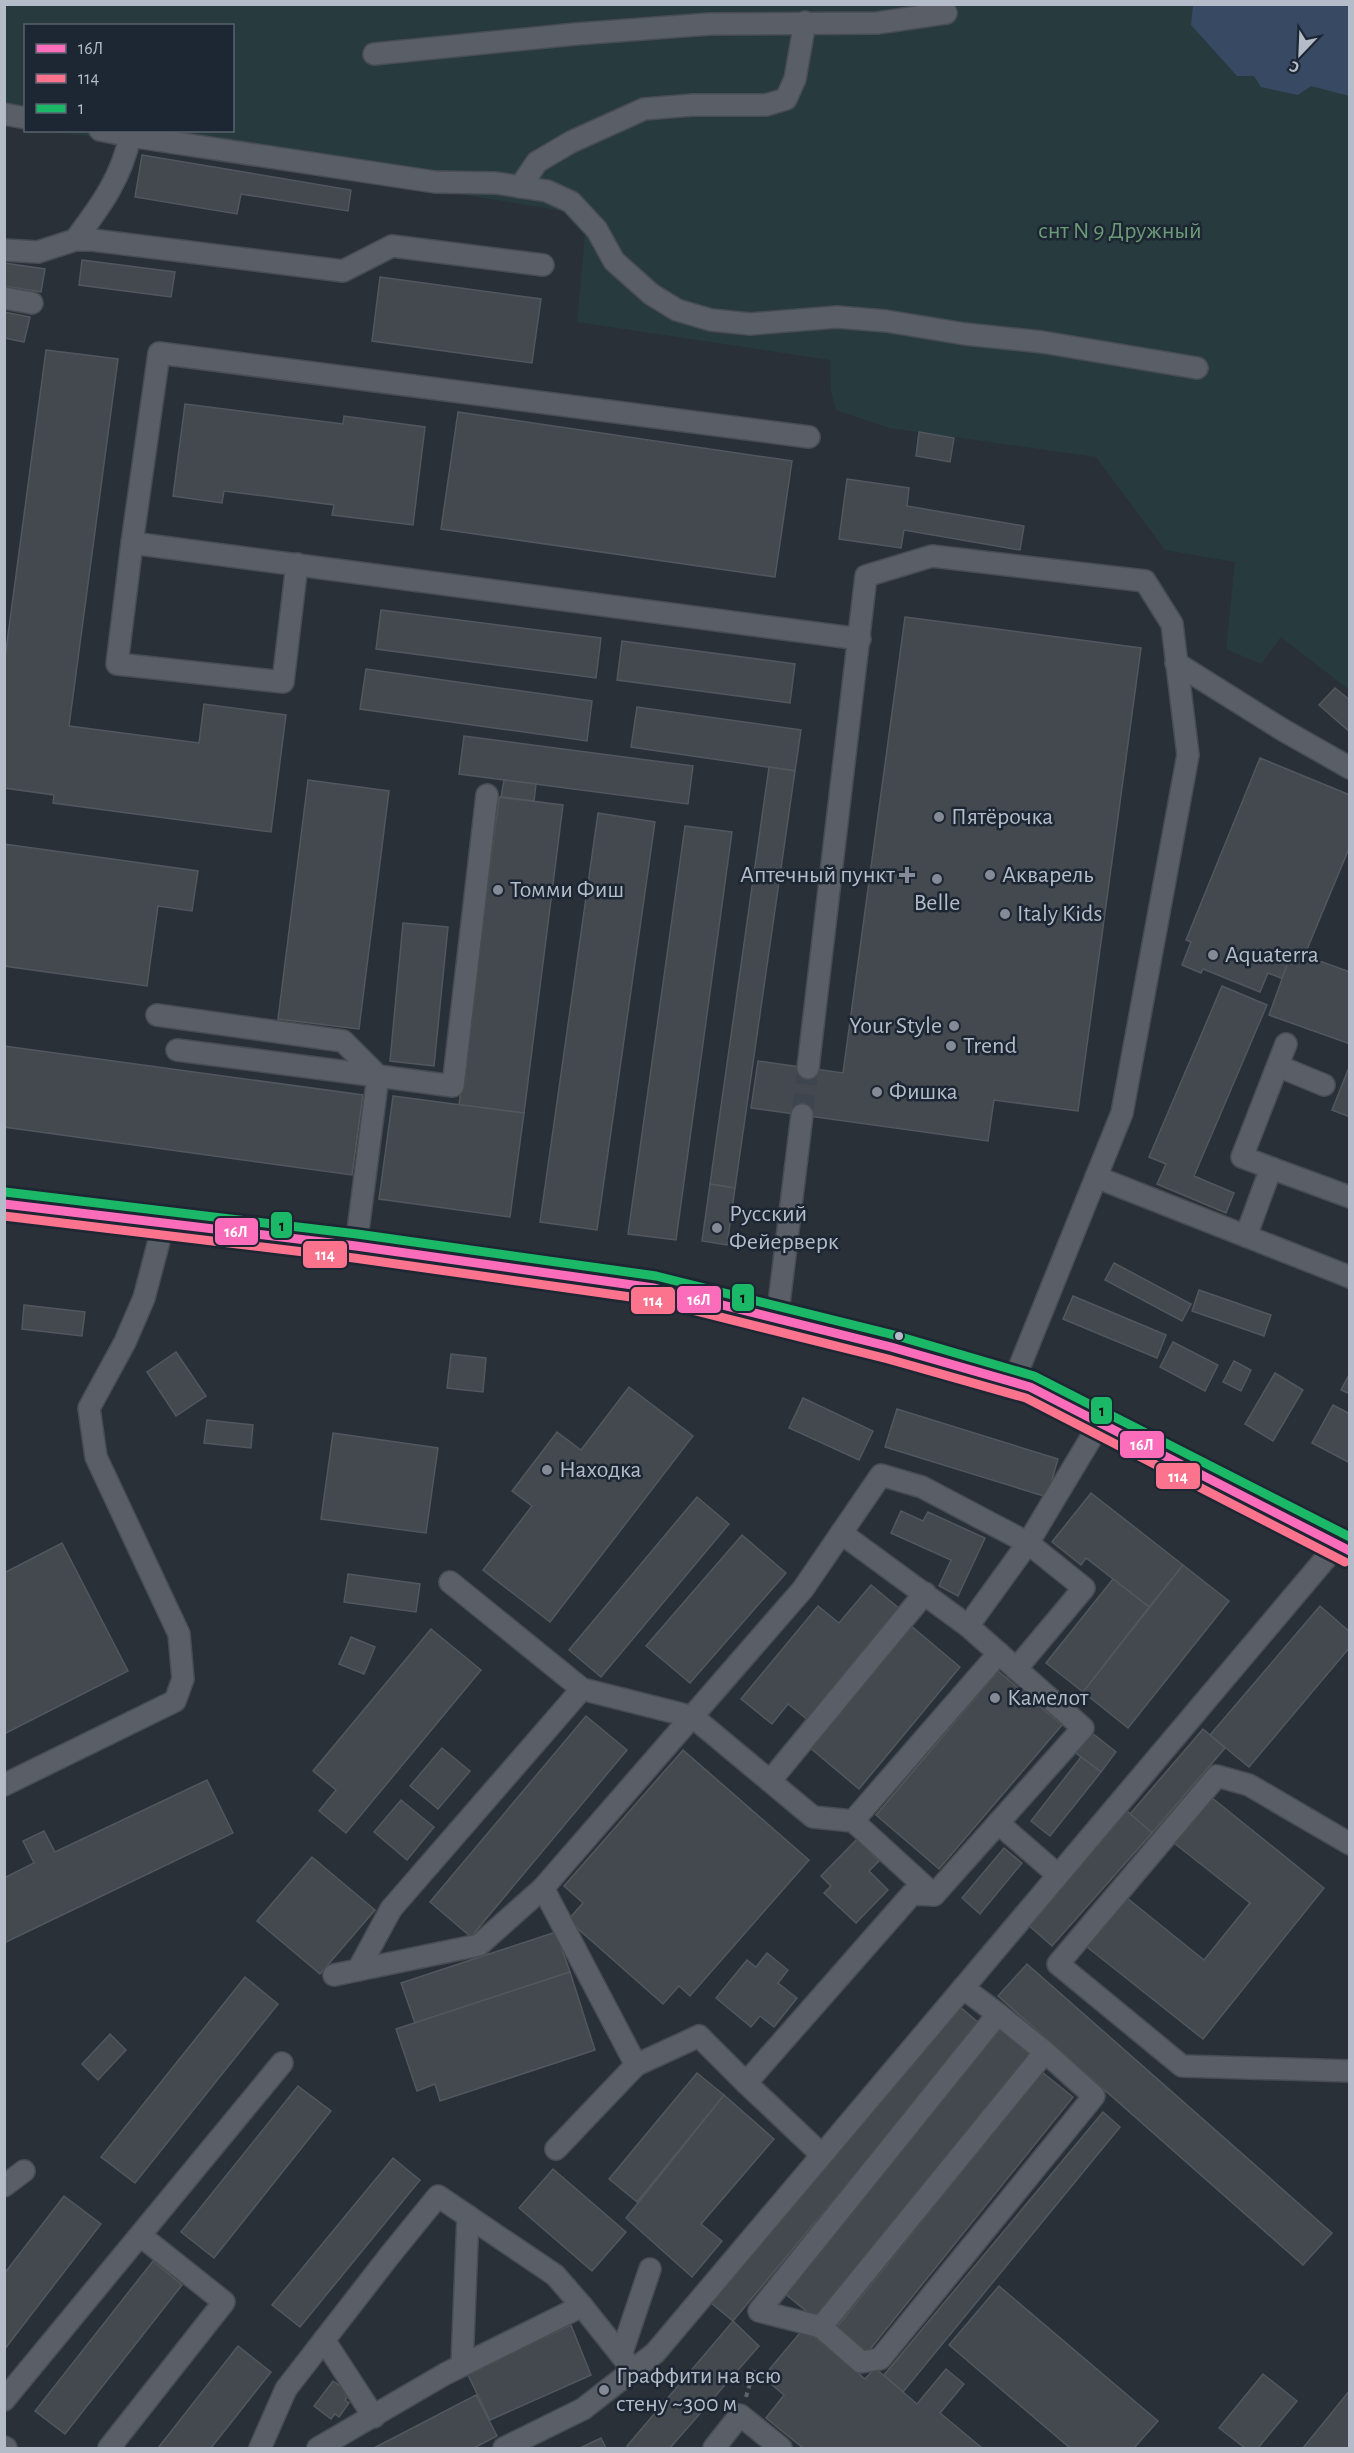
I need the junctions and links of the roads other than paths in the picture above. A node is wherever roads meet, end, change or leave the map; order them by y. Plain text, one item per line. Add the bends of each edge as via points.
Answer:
1 (946, 13) dead end
2 (805, 22) junction
3 (374, 54) dead end
4 (4, 114) edge
5 (24, 118) edge
6 (110, 132) edge
7 (130, 136) junction
8 (520, 187) junction
9 (75, 240) junction
10 (4, 250) edge
11 (543, 265) dead end
12 (4, 298) edge
13 (32, 303) dead end
14 (1197, 368) dead end
15 (809, 437) dead end
16 (132, 543) junction
17 (297, 564) junction
18 (860, 639) junction
19 (1176, 663) junction
20 (1350, 768) edge
21 (488, 795) dead end
22 (158, 1015) dead end
23 (1286, 1044) dead end
24 (177, 1050) dead end
25 (1278, 1066) junction
26 (808, 1068) tunnel mouth
27 (378, 1076) junction
28 (1324, 1085) dead end
29 (802, 1115) tunnel mouth
30 (1271, 1168) junction
31 (1096, 1177) junction
32 (1350, 1197) edge
33 (4, 1204) edge
34 (164, 1222) junction
35 (1246, 1236) junction
36 (356, 1246) junction
37 (1350, 1277) edge
38 (777, 1320) junction
39 (1013, 1383) junction
40 (1100, 1423) junction
41 (841, 1533) junction
42 (1028, 1543) junction
43 (1343, 1548) edge
44 (450, 1582) dead end
45 (925, 1593) junction
46 (968, 1626) junction
47 (999, 1653) junction
48 (1017, 1669) junction
49 (582, 1689) junction
50 (693, 1717) junction
51 (770, 1781) junction
52 (4, 1785) edge
53 (853, 1821) junction
54 (998, 1823) junction
55 (1350, 1844) edge
56 (1058, 1875) junction
57 (543, 1888) junction
58 (934, 1895) junction
59 (358, 1970) junction
60 (334, 1975) dead end
61 (963, 1989) junction
62 (998, 2014) junction
63 (1045, 2052) junction
64 (282, 2063) dead end
65 (636, 2065) junction
66 (1350, 2071) edge
67 (746, 2083) junction
68 (556, 2149) dead end
69 (821, 2154) junction
70 (24, 2171) dead end
71 (4, 2186) edge
72 (468, 2216) junction
73 (141, 2236) junction
74 (650, 2269) dead end
75 (582, 2306) junction
76 (821, 2327) junction
77 (324, 2340) junction
78 (627, 2363) junction
79 (462, 2365) junction
80 (4, 2400) edge
81 (374, 2417) junction
82 (109, 2448) edge
83 (260, 2448) edge
84 (318, 2448) edge
85 (504, 2448) edge
86 (714, 2448) edge
87 (781, 2448) edge

1 - 2 lane via 877,22
2 - 3 lane via 710,24
2 - 8 lane via 795,79 786,99 766,105 644,110 571,142 537,162
4 - 5 lane
6 - 7 lane
7 - 8 lane via 435,182
7 - 9 lane via 108,196
8 - 14 lane via 546,191 571,202 597,230 614,261 651,294 677,310 711,320 750,324 837,317 886,321
9 - 10 lane via 38,252
9 - 11 lane via 343,271 392,246
12 - 13 lane
15 - 16 lane via 159,353
16 - 17 lane
16 - 17 lane via 117,664 283,682
17 - 18 lane
18 - 19 lane via 866,576 932,556 1145,581 1172,624
18 - 26 lane
19 - 20 lane
19 - 31 lane via 1188,755 1122,1113
21 - 27 lane via 453,1086
22 - 27 lane via 343,1041
23 - 25 lane
24 - 27 lane
25 - 28 lane
25 - 30 lane via 1242,1157
27 - 36 lane
29 - 38 lane
30 - 32 lane
30 - 35 lane
31 - 35 lane
31 - 39 lane
33 - 34 main road
34 - 36 main road
34 - 52 lane via 144,1298 89,1408 96,1457 179,1634 183,1679 175,1701
35 - 37 lane
36 - 38 main road via 654,1288
38 - 39 main road via 891,1347
39 - 40 main road via 1030,1387
40 - 42 lane
40 - 43 main road
41 - 42 lane via 882,1475 922,1487
41 - 45 lane
41 - 50 lane via 803,1589
42 - 46 lane
42 - 48 lane via 1084,1588
43 - 56 lane
44 - 49 lane
45 - 46 lane
45 - 51 lane
46 - 47 lane
47 - 48 lane
47 - 53 lane
48 - 54 lane via 1083,1728
49 - 50 lane
49 - 59 lane via 391,1909
50 - 51 lane
50 - 57 lane
51 - 53 lane via 813,1817
53 - 58 lane
54 - 56 lane
54 - 58 lane
55 - 66 lane via 1249,1785 1217,1776 1058,1964 1182,2066
56 - 61 lane
57 - 59 lane via 479,1946
57 - 65 lane
58 - 67 lane via 912,1894
59 - 60 lane
61 - 62 lane
61 - 69 lane
62 - 63 lane
62 - 76 lane via 759,2311
63 - 76 lane
63 - 76 lane via 1094,2096 880,2359 861,2362
64 - 73 lane
65 - 67 lane via 699,2036
65 - 68 lane
67 - 69 lane
69 - 78 lane via 655,2354
70 - 71 lane
72 - 75 lane via 555,2275
72 - 77 lane via 438,2196
72 - 79 lane
73 - 80 lane
73 - 82 lane via 224,2302
74 - 78 lane
75 - 78 lane
75 - 79 lane
77 - 81 lane
77 - 83 lane via 286,2389
78 - 85 lane via 583,2409
79 - 81 lane
81 - 84 lane
86 - 87 lane via 740,2415

